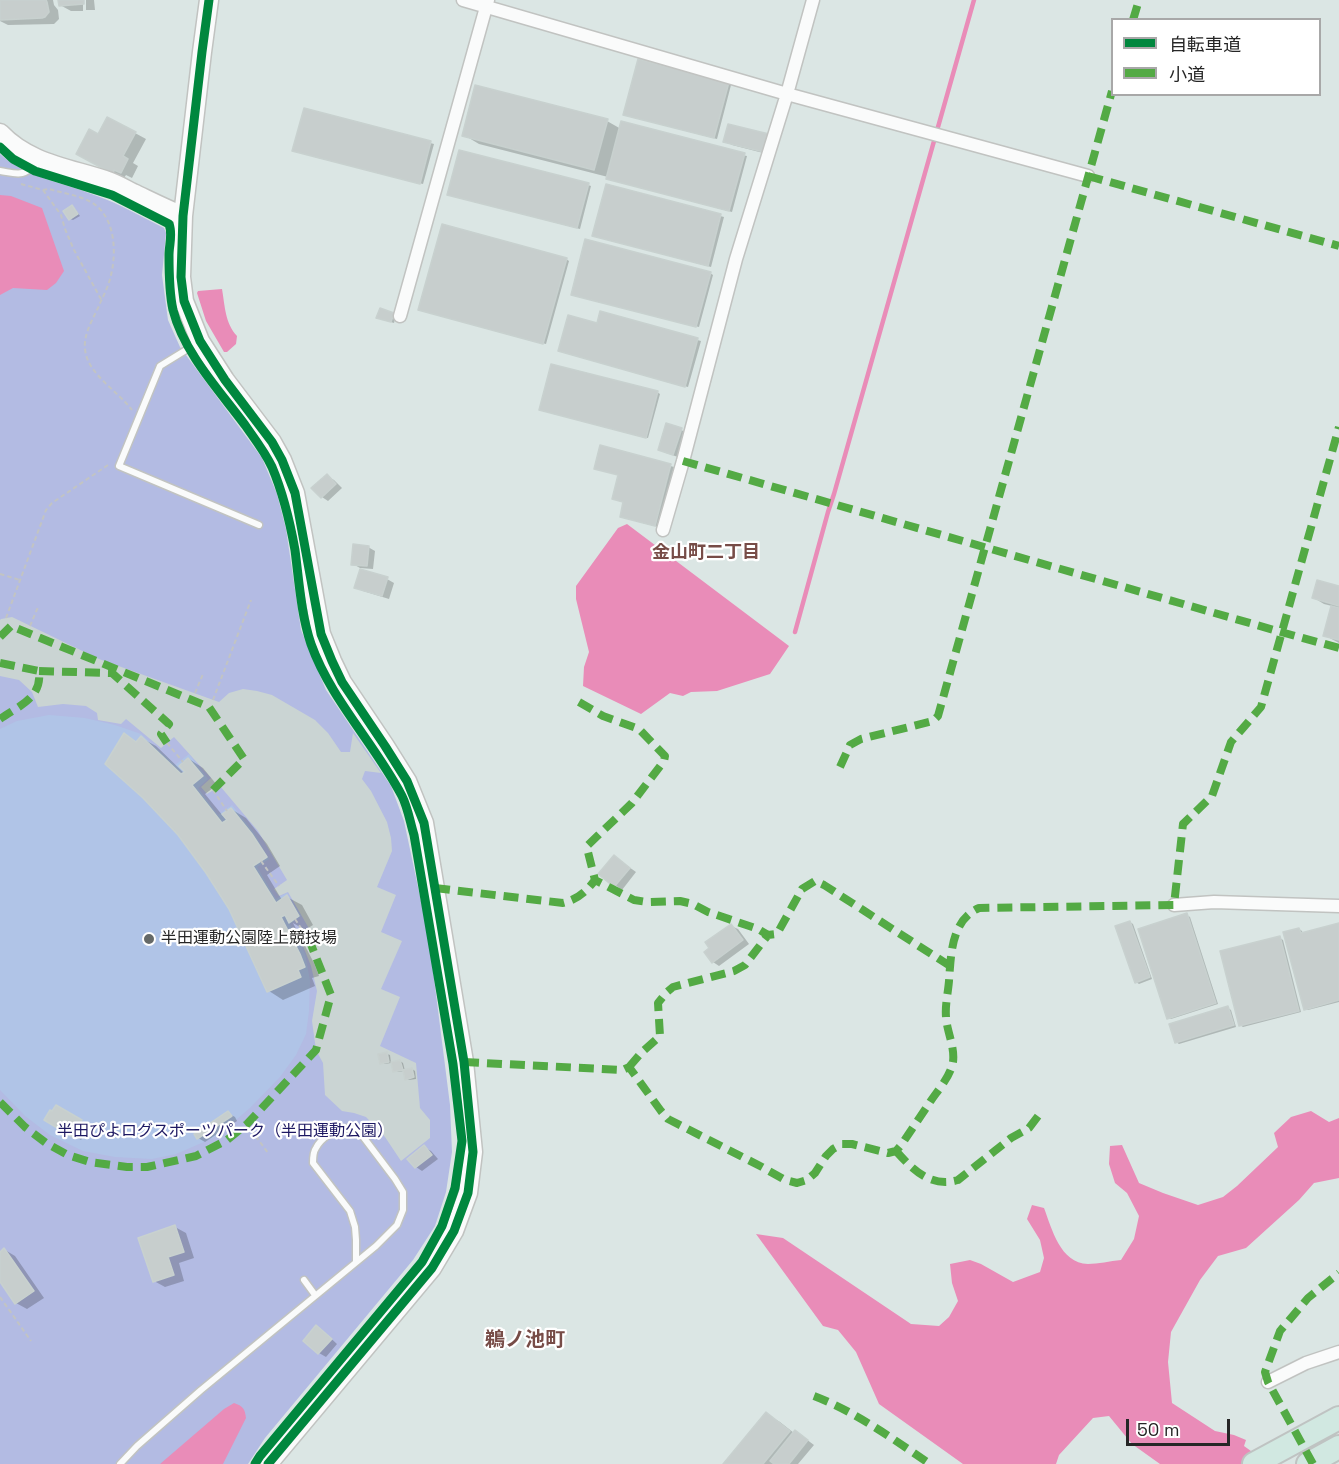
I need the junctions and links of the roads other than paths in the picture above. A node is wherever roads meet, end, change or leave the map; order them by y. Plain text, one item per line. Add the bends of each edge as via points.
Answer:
1 (209, 0) edge
2 (463, 0) edge
3 (813, 0) edge
4 (487, 3) edge
5 (787, 94) junction
6 (0, 134) edge
7 (41, 161) junction
8 (0, 171) edge
9 (1088, 176) dead end
10 (183, 216) junction
11 (400, 316) dead end
12 (200, 341) junction
13 (259, 525) dead end
14 (663, 530) dead end
15 (1174, 904) dead end
16 (1339, 906) edge
17 (356, 1262) junction
18 (304, 1280) dead end
19 (315, 1295) junction
20 (1339, 1352) edge
21 (1268, 1382) dead end
22 (1339, 1418) edge
23 (1339, 1447) edge
24 (1312, 1461) edge
25 (120, 1464) edge
26 (268, 1464) edge
27 (1254, 1464) edge

1 - 10 street
2 - 4 street
3 - 5 street
4 - 5 street
4 - 11 street
5 - 9 street
5 - 14 street via 736,260
6 - 7 street
7 - 8 lane via 21,174
7 - 10 street via 110,182
10 - 12 street via 184,301
12 - 13 lane via 160,366 119,466
12 - 26 street via 282,460 295,493 321,634 328,652 342,682 407,781 424,823 464,1062 473,1152 468,1193 454,1231 432,1268
15 - 16 street
17 - 17 lane via 356,1234 350,1210 313,1163 315,1149 322,1140 334,1131 348,1128 361,1134 403,1192 403,1210 397,1225
17 - 19 lane
18 - 19 lane
19 - 25 lane
20 - 21 street
22 - 27 highway
23 - 24 highway

